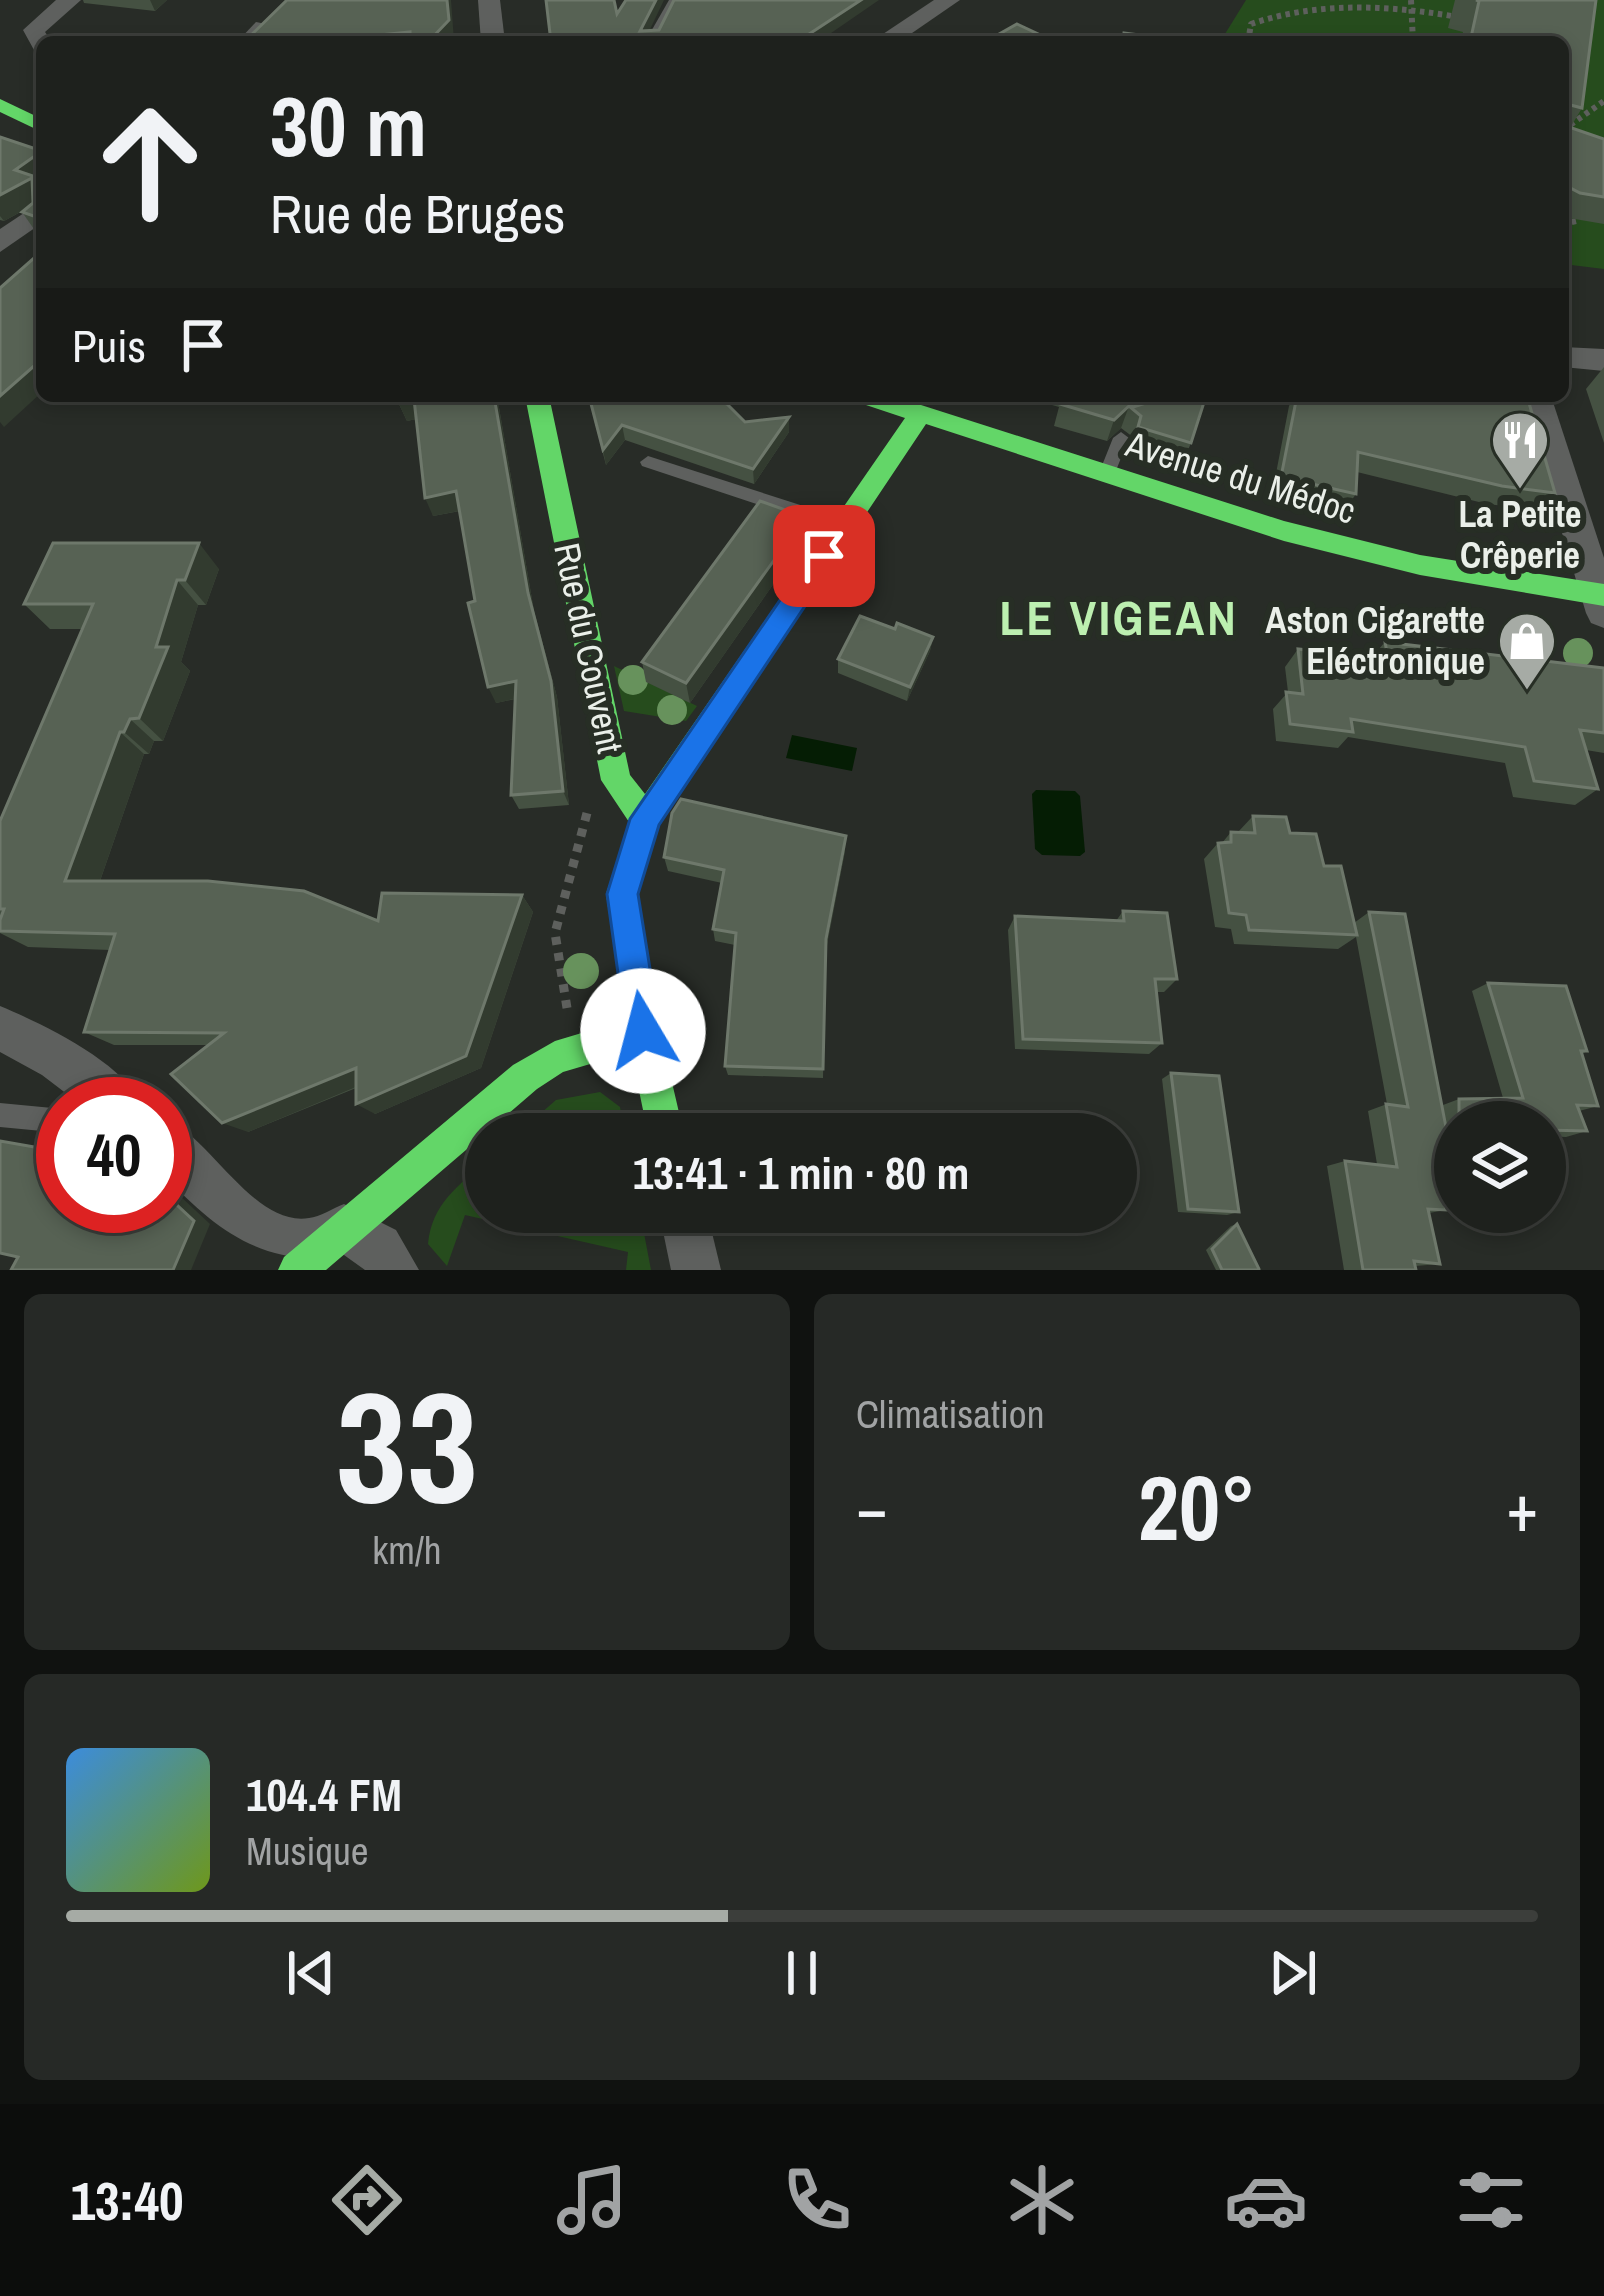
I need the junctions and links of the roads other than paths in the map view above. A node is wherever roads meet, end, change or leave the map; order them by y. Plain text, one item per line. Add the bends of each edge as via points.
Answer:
1 (70, 0) edge
2 (489, 0) edge
3 (675, 0) edge
4 (949, 0) edge
5 (260, 24) edge
6 (37, 36) edge
7 (249, 36) edge
8 (493, 36) edge
9 (654, 36) edge
10 (892, 36) edge
11 (0, 105) edge
12 (36, 123) edge
13 (36, 214) edge
14 (0, 243) edge
15 (1569, 357) edge
16 (1604, 359) edge
17 (538, 402) edge
18 (889, 402) edge
19 (1135, 402) edge
20 (1538, 402) edge
21 (921, 413) junction
22 (1128, 418) edge
23 (1121, 438) edge
24 (648, 462) dead end
25 (1107, 473) junction
26 (844, 526) junction
27 (1601, 600) edge
28 (645, 819) junction
29 (0, 1028) edge
30 (643, 1031) junction
31 (82, 1077) edge
32 (661, 1113) edge
33 (0, 1115) edge
34 (36, 1118) edge
35 (192, 1168) edge
36 (344, 1228) junction
37 (688, 1233) edge
38 (297, 1270) edge
39 (394, 1270) edge
40 (696, 1270) edge

1 - 6 street via 34,30
2 - 8 street
3 - 9 lane
4 - 10 street
5 - 7 lane
11 - 12 street
13 - 14 street
15 - 16 street
17 - 28 street, Rue du Couvent via 616,780
18 - 21 street, Avenue du Médoc
19 - 22 lane
20 - 27 street
21 - 25 street, Avenue du Médoc
21 - 26 street
23 - 25 lane
24 - 26 lane
25 - 27 street, Avenue du Médoc via 1361,551
26 - 28 street
28 - 30 street via 622,894
29 - 31 street
30 - 32 street
30 - 36 street via 555,1058 525,1077
33 - 34 lane
35 - 36 street via 258,1231 281,1241 311,1243
36 - 38 street
36 - 39 street via 379,1247
37 - 40 street

